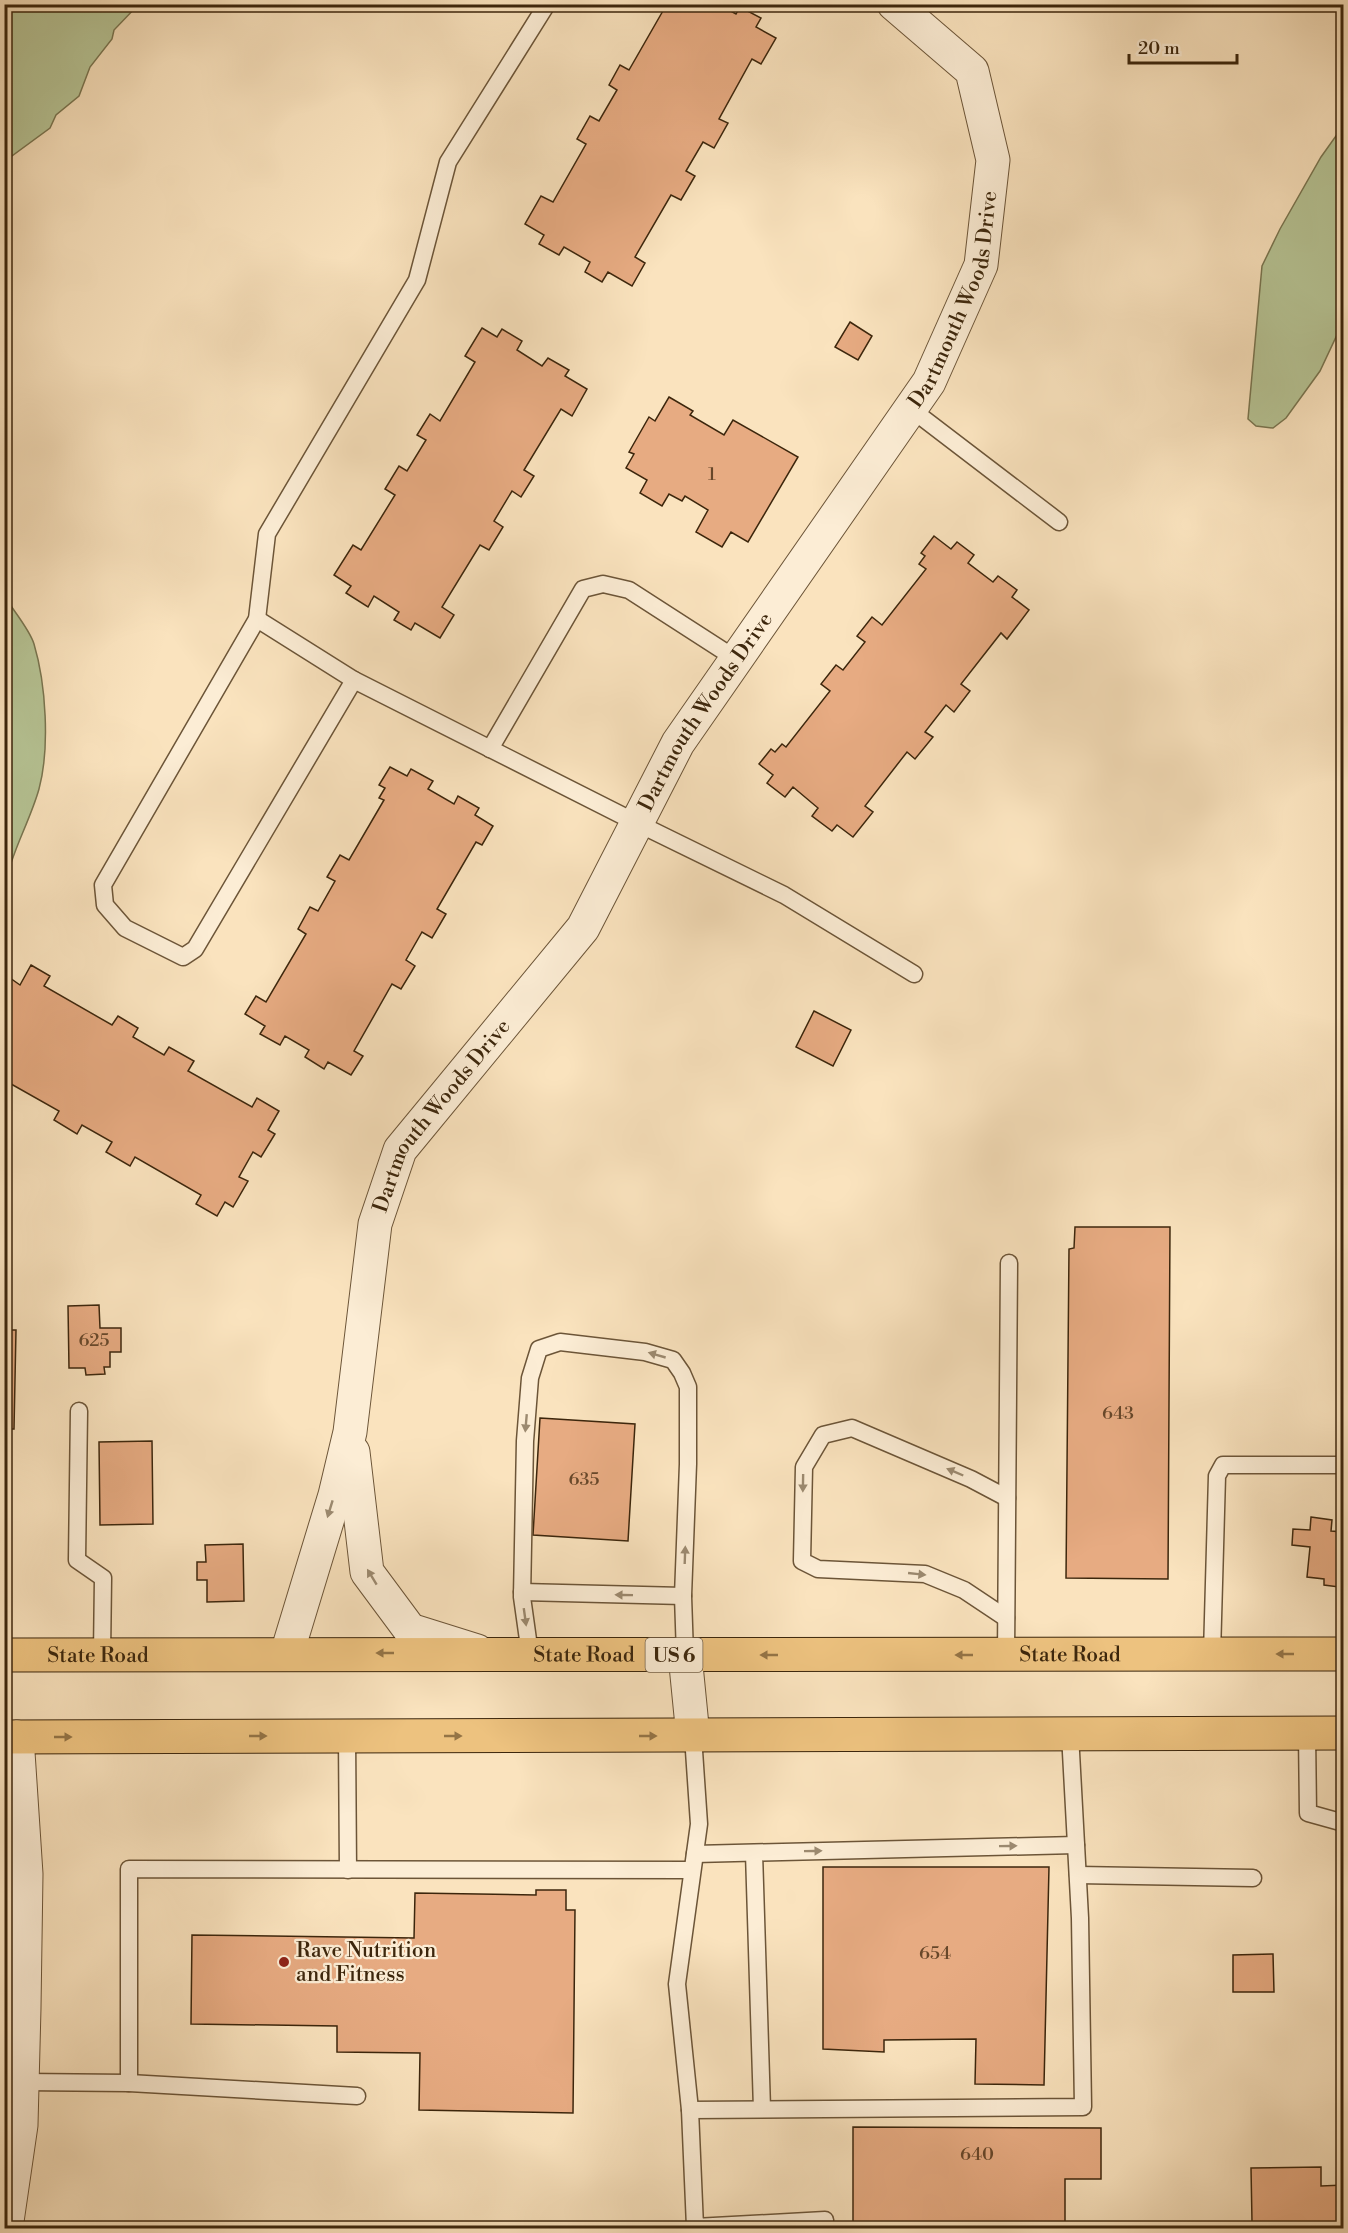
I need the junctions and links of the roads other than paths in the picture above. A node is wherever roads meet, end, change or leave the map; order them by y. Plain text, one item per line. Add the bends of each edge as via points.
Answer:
1 (547, 4) edge
2 (894, 4) edge
3 (911, 409) junction
4 (1059, 522) dead end
5 (257, 619) junction
6 (736, 659) junction
7 (354, 680) junction
8 (490, 749) junction
9 (637, 823) junction
10 (914, 974) dead end
11 (1009, 1263) dead end
12 (79, 1410) dead end
13 (350, 1432) junction
14 (1344, 1465) edge
15 (1007, 1498) junction
16 (522, 1592) junction
17 (683, 1596) junction
18 (1006, 1618) junction
19 (287, 1653) junction
20 (483, 1653) junction
21 (102, 1654) junction
22 (530, 1654) junction
23 (1006, 1654) junction
24 (1212, 1654) junction
25 (1344, 1654) edge
26 (4, 1655) edge
27 (685, 1655) junction
28 (1307, 1733) junction
29 (1344, 1733) edge
30 (1070, 1734) junction
31 (347, 1736) junction
32 (693, 1736) junction
33 (11, 1737) edge
34 (1344, 1823) edge
35 (1076, 1845) junction
36 (754, 1853) junction
37 (694, 1862) junction
38 (348, 1870) junction
39 (1078, 1875) junction
40 (1252, 1878) dead end
41 (16, 2067) edge
42 (129, 2083) junction
43 (357, 2096) dead end
44 (762, 2109) junction
45 (690, 2110) junction
46 (825, 2220) dead end
47 (6, 2229) edge

1 - 5 lane via 448,162 417,280 267,534
2 - 3 street, Dartmouth Woods Drive via 972,71 993,160 981,265 929,382
3 - 4 lane
3 - 6 street, Dartmouth Woods Drive
5 - 7 lane
5 - 7 lane via 103,885 105,905 125,928 183,957 195,949
6 - 8 lane via 629,590 603,584 583,589
6 - 9 street, Dartmouth Woods Drive via 678,742
7 - 8 lane
8 - 9 lane
9 - 10 lane via 784,895
9 - 13 street, Dartmouth Woods Drive via 583,928 400,1150 375,1224
11 - 15 lane
12 - 21 lane via 77,1560 103,1578
13 -> 19 street, Dartmouth Woods Drive
20 -> 13 street, Dartmouth Woods Drive via 410,1630 367,1572
14 - 24 lane via 1223,1465 1217,1476
15 - 18 lane
15 -> 18 lane via 852,1428 823,1435 804,1467 802,1561 818,1569 925,1574 964,1590
17 -> 16 lane
17 -> 16 lane via 688,1387 682,1373 673,1360 645,1352 560,1342 539,1349 530,1378
16 -> 22 lane
17 - 27 lane
18 - 23 lane
20 -> 19 main road, State Road / US 6
19 - 21 main road, State Road / US 6
20 - 22 main road, State Road / US 6
21 - 26 main road, State Road / US 6
22 - 27 main road, State Road / US 6
23 - 24 main road, State Road / US 6
23 -> 27 main road, State Road / US 6
25 -> 24 main road, State Road / US 6
27 - 32 street
28 - 29 main road
28 - 30 main road
28 - 34 lane via 1308,1812
30 - 32 main road
30 - 35 lane
31 -> 32 main road
33 -> 31 main road
31 - 38 lane
32 - 37 lane via 699,1824
33 - 41 street via 26,1874
36 -> 35 lane
35 - 39 lane
36 - 37 lane
36 - 44 lane
37 - 38 lane
37 - 45 lane via 677,1984
38 - 42 lane via 129,1869
39 - 40 lane
39 - 44 lane via 1083,2107
41 - 42 lane
41 - 47 street via 21,2125
42 - 43 lane
44 - 45 lane
45 - 46 lane via 695,2226

